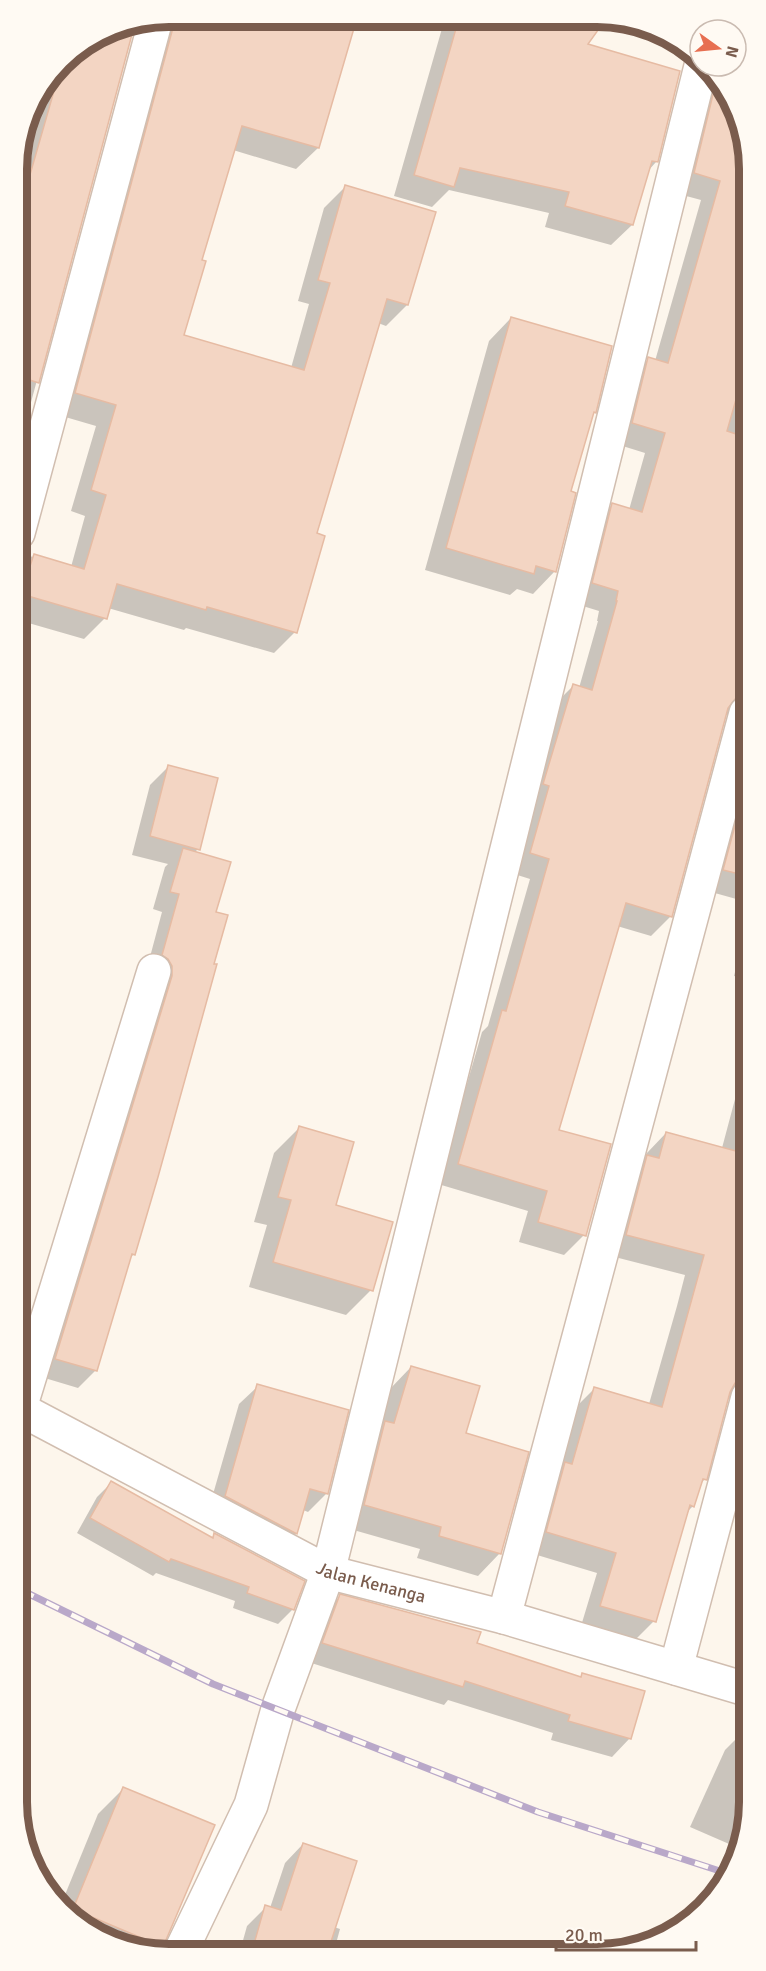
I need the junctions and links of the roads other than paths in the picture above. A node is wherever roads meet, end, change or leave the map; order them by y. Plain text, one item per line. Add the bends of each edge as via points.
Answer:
1 (154, 28) edge
2 (698, 78) edge
3 (27, 499) edge
4 (739, 739) edge
5 (154, 970) dead end
6 (27, 1385) edge
7 (27, 1412) edge
8 (739, 1431) edge
9 (328, 1572) junction
10 (504, 1617) junction
11 (676, 1668) junction
12 (739, 1687) edge
13 (185, 1944) edge

1 - 3 street
2 - 9 street
4 - 10 street
5 - 6 street
7 - 9 street, Jalan Kenanga
8 - 11 street
9 - 10 street, Jalan Kenanga
9 - 13 street via 278,1709 251,1805
10 - 11 street, Jalan Kenanga
11 - 12 street, Jalan Kenanga

